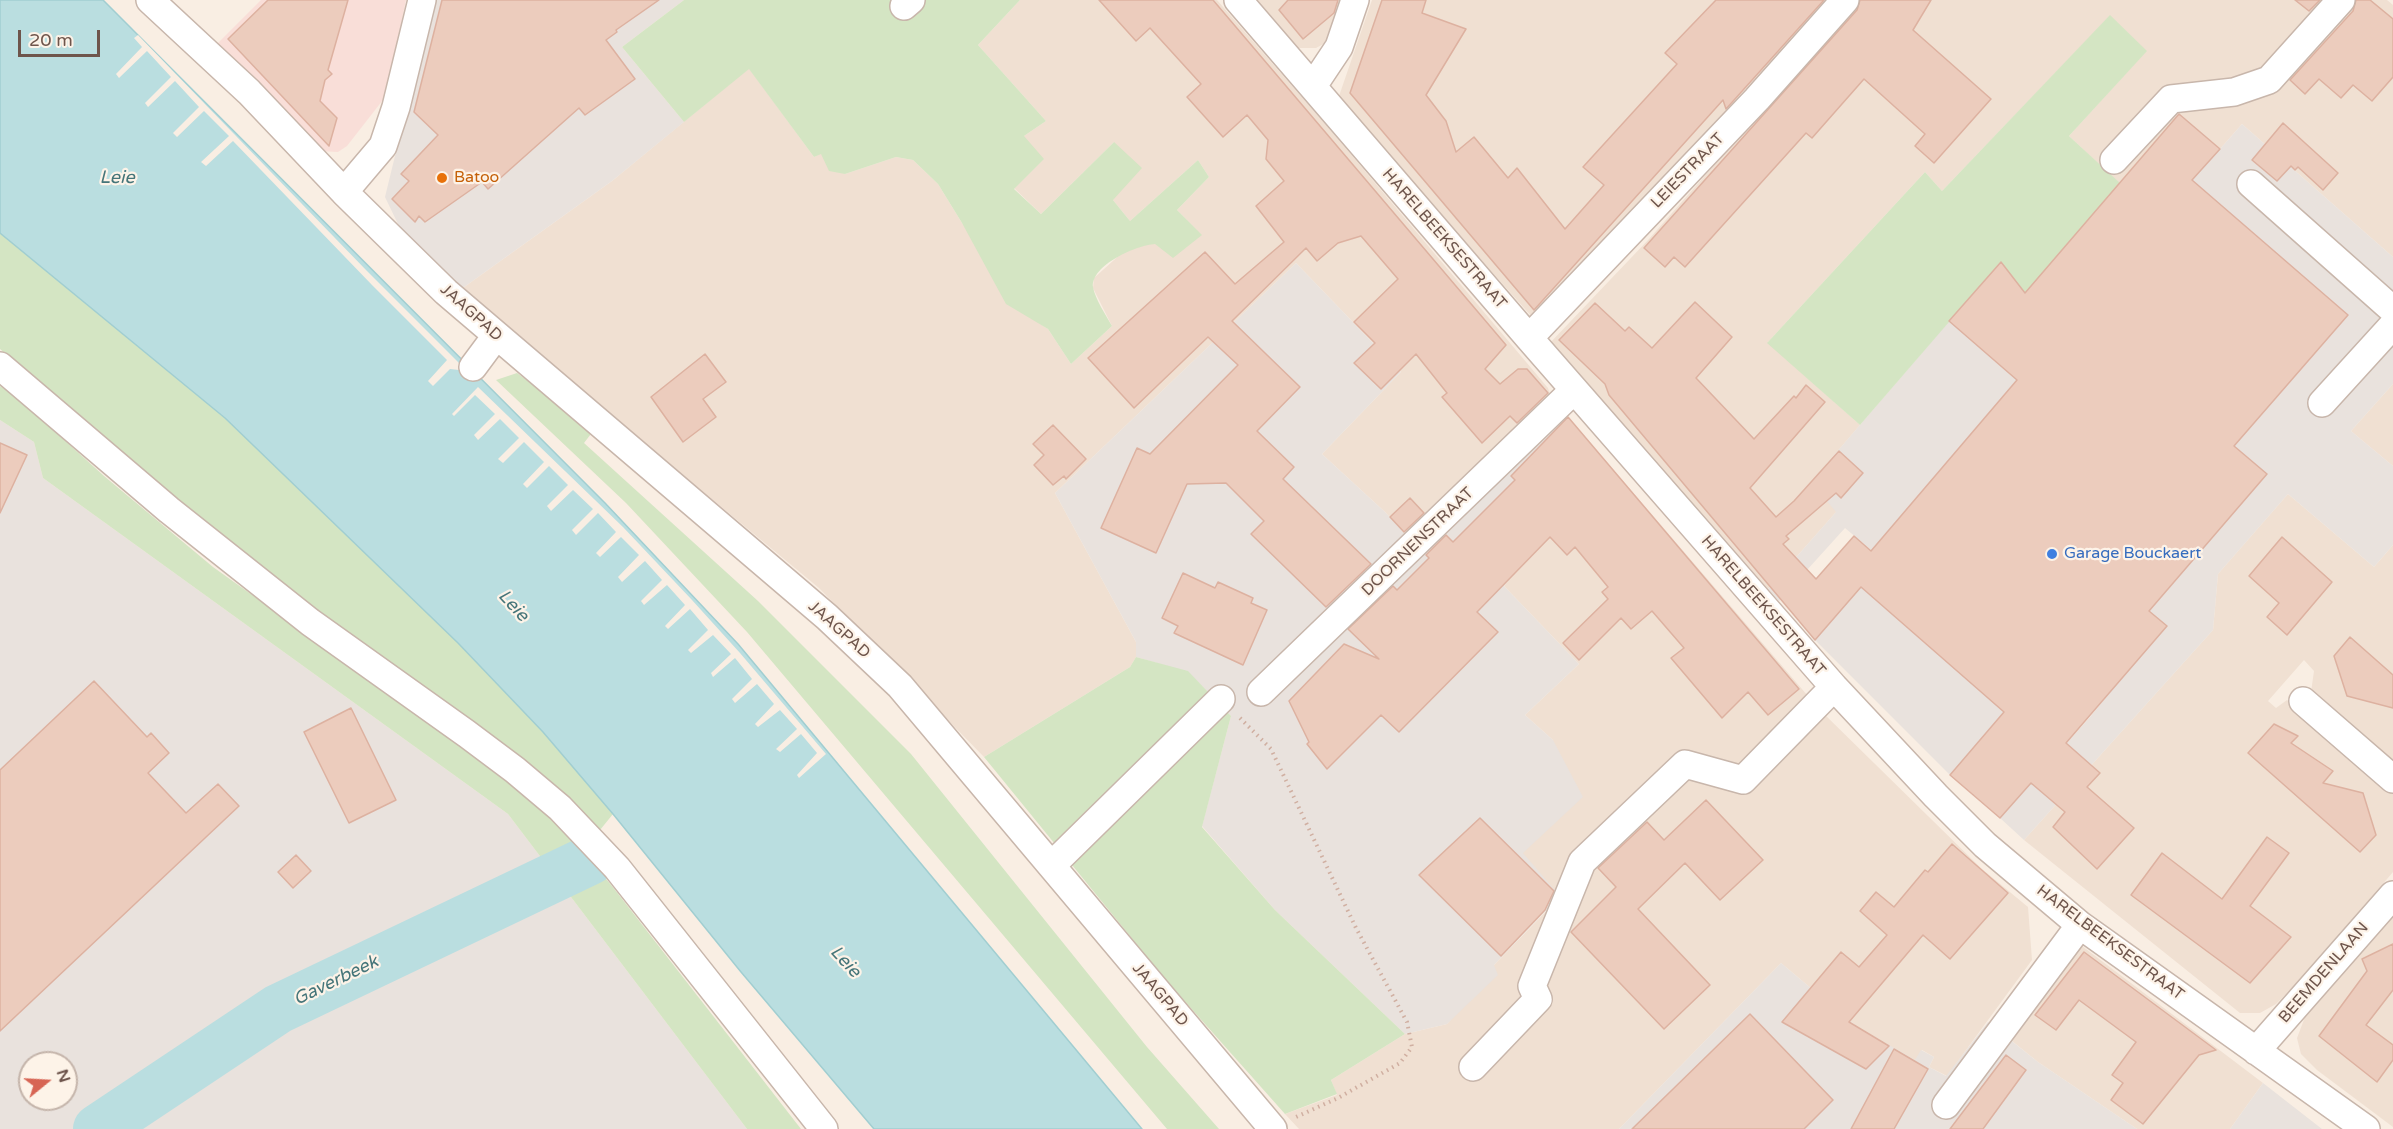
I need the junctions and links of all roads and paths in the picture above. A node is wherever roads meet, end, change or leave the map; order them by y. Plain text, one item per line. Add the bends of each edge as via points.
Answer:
1 (150, 0) edge
2 (422, 0) edge
3 (1238, 0) edge
4 (1355, 0) edge
5 (1845, 0) edge
6 (2341, 0) edge
7 (1313, 86) junction
8 (2114, 160) dead end
9 (2251, 184) dead end
10 (344, 192) junction
11 (2393, 310) edge
12 (2393, 326) edge
13 (496, 336) junction
14 (1528, 338) junction
15 (0, 366) edge
16 (473, 367) dead end
17 (1575, 390) junction
18 (2322, 403) dead end
19 (1834, 687) junction
20 (1261, 692) dead end
21 (1221, 699) joint
22 (2303, 701) dead end
23 (2393, 779) edge
24 (1052, 866) junction
25 (2393, 895) edge
26 (2080, 925) junction
27 (2256, 1051) junction
28 (1473, 1067) dead end
29 (1946, 1105) dead end
30 (2335, 1120) edge
31 (824, 1129) edge
32 (1272, 1129) edge
33 (2366, 1129) edge

1 - 10 street, JAAGPAD via 249,92
2 - 10 street via 396,107 382,146
3 - 7 street, HARELBEEKSESTRAAT
4 - 7 street via 1339,47
5 - 14 street, LEIESTRAAT via 1757,99
6 - 8 street via 2269,80 2234,92 2171,99
7 - 14 street, HARELBEEKSESTRAAT
9 - 11 street
10 - 13 street, JAAGPAD
12 - 18 street
13 - 16 street
13 - 24 street, JAAGPAD via 827,617 900,686
14 - 17 street, HARELBEEKSESTRAAT
15 - 31 street via 169,510 310,622 475,740 560,808 617,868
17 - 19 street, HARELBEEKSESTRAAT
17 - 20 street, DOORNENSTRAAT
19 - 26 street, HARELBEEKSESTRAAT via 1985,844
19 - 28 street via 1743,780 1685,764 1582,862 1532,986 1538,999
21 - 24 street
21 - 32 path via 1270,749 1356,928 1407,1022 1412,1047 1400,1064
22 - 23 street
24 - 32 street, JAAGPAD
25 - 27 street, BEEMDENLAAN
26 - 27 street, HARELBEEKSESTRAAT
26 - 29 street
27 - 30 street, HARELBEEKSESTRAAT
30 - 33 street, HARELBEEKSESTRAAT

